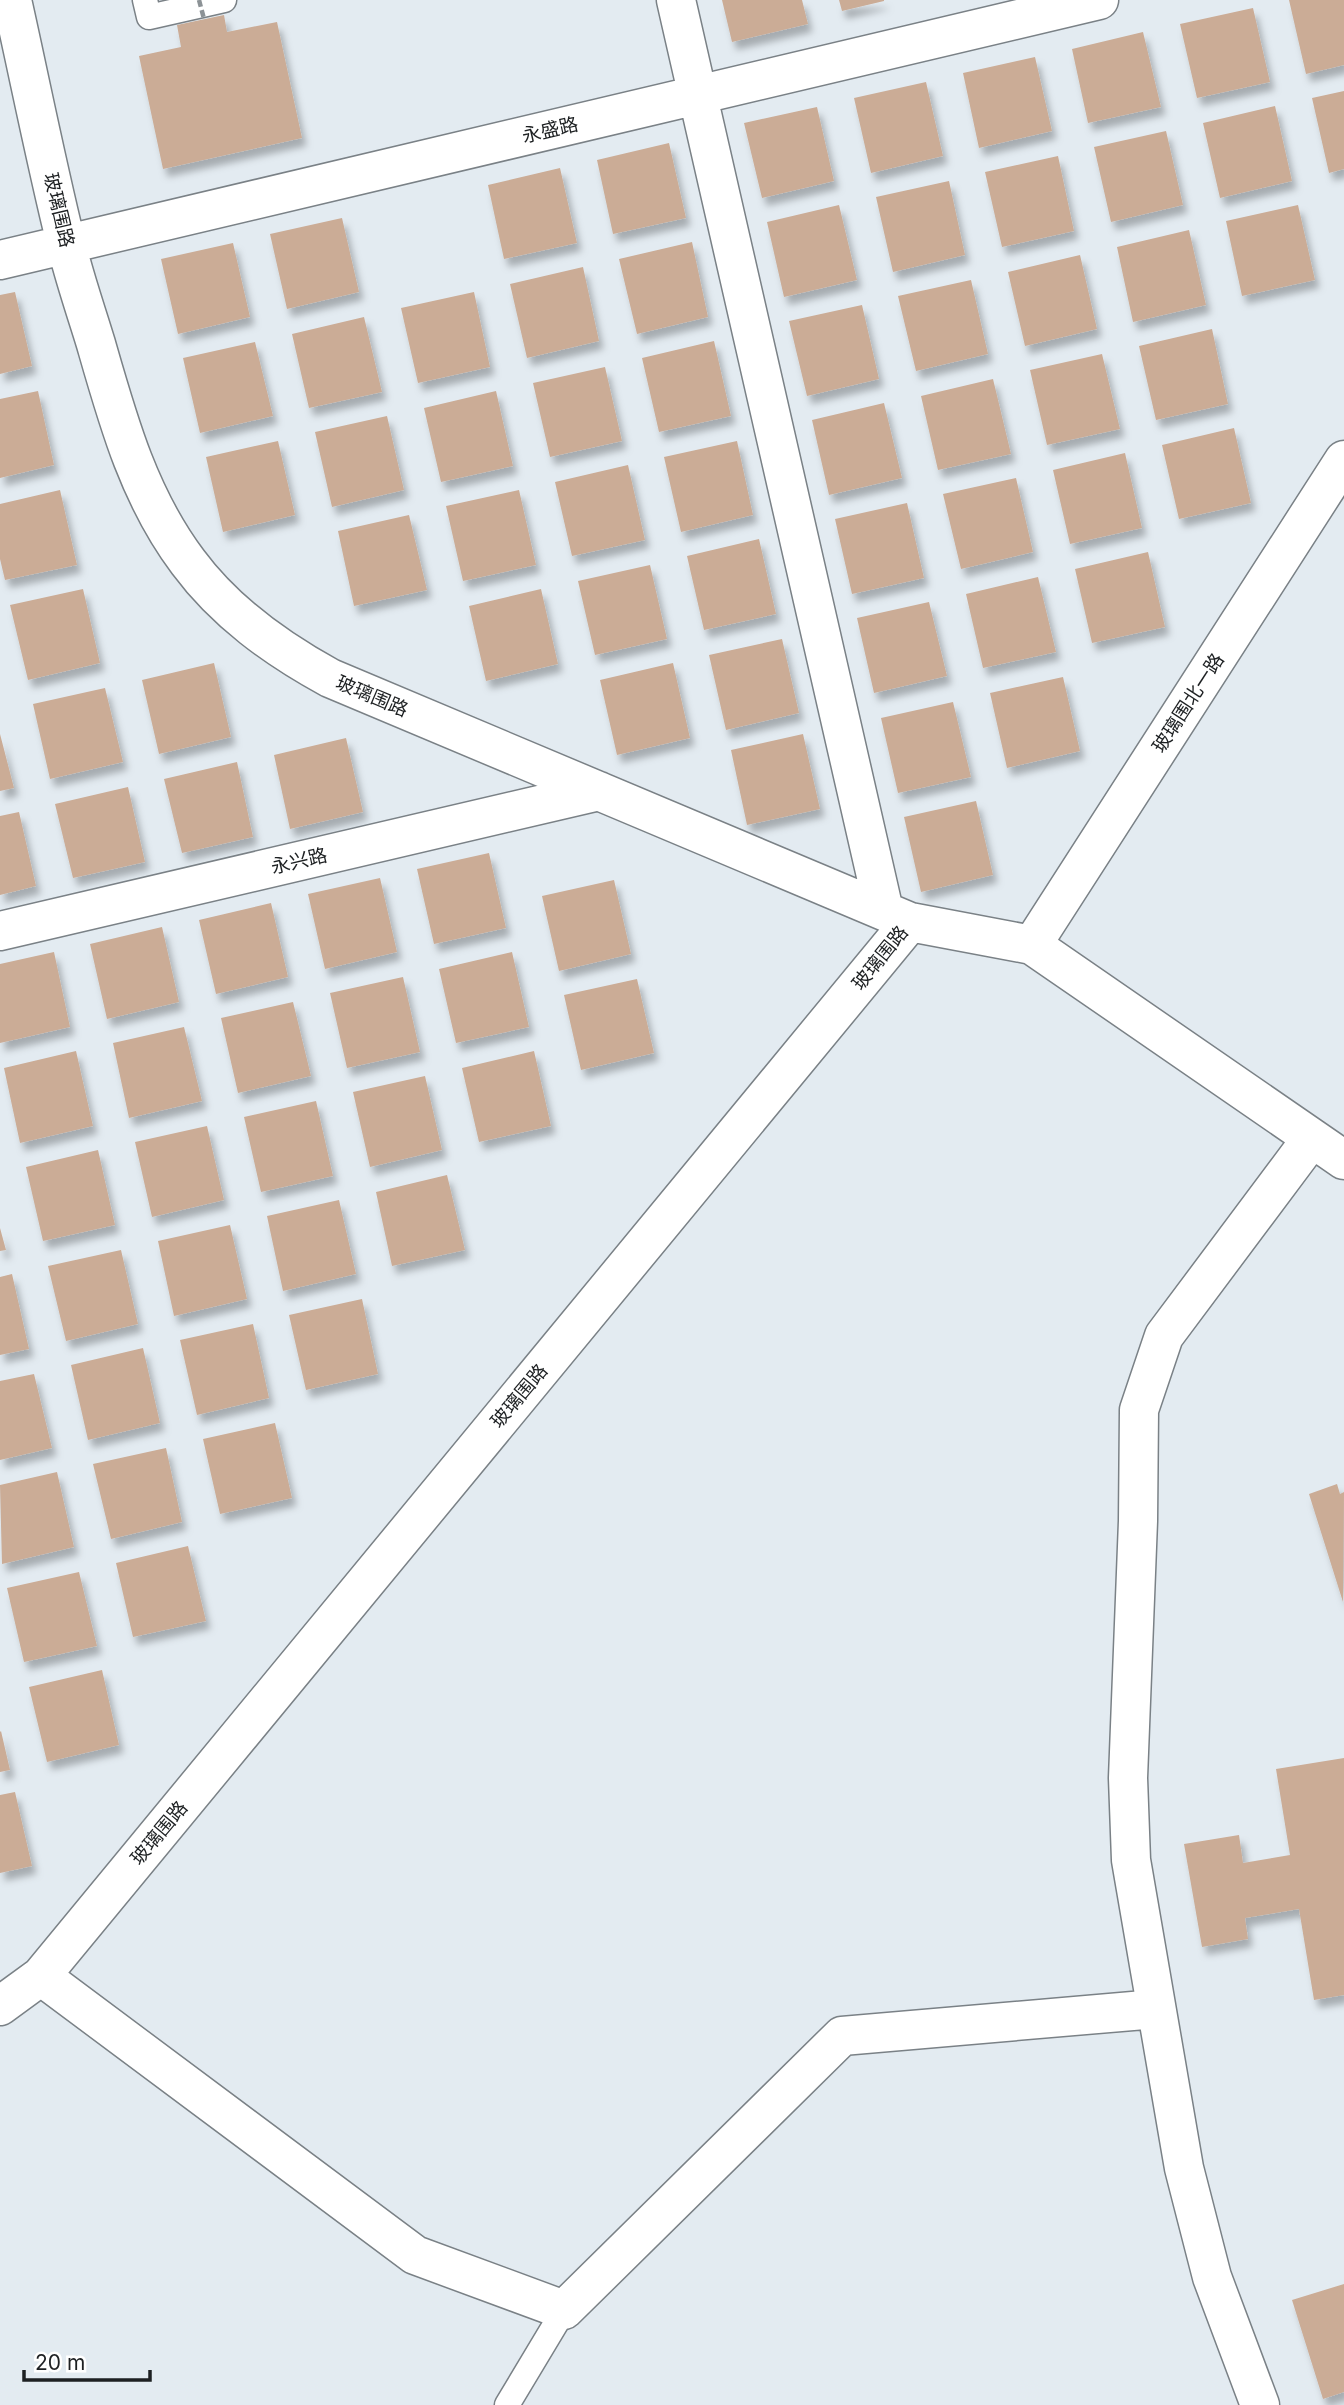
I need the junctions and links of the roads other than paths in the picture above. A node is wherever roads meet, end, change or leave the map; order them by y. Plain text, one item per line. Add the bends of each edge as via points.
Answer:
1 (12, 0) edge
2 (145, 0) edge
3 (224, 0) edge
4 (676, 0) edge
5 (1099, 0) edge
6 (698, 95) junction
7 (66, 244) junction
8 (0, 260) edge
9 (1344, 460) edge
10 (599, 791) junction
11 (897, 916) junction
12 (0, 932) edge
13 (1031, 946) junction
14 (1312, 1138) junction
15 (1344, 1160) edge
16 (41, 1976) junction
17 (0, 2006) edge
18 (1156, 2009) junction
19 (564, 2310) junction
20 (507, 2405) edge
21 (1260, 2405) edge

1 - 7 street, 玻璃围路
2 - 3 lane via 149,17
4 - 6 street
5 - 6 street, 永盛路
6 - 7 street, 永盛路
6 - 11 street
7 - 8 street, 永盛路
7 - 10 street, 玻璃围路 via 141,484 162,525 218,598 289,656 330,678
9 - 13 street, 玻璃围北一路
10 - 11 street, 玻璃围路
10 - 12 street, 永兴路
11 - 13 street
11 - 16 street, 玻璃围路
13 - 14 street
14 - 15 street
14 - 18 street via 1164,1336 1139,1410 1128,1778 1131,1860
16 - 17 street, 玻璃围路
16 - 19 street via 415,2255
18 - 19 street via 842,2036
18 - 21 street via 1184,2168 1212,2277
19 - 20 lane

